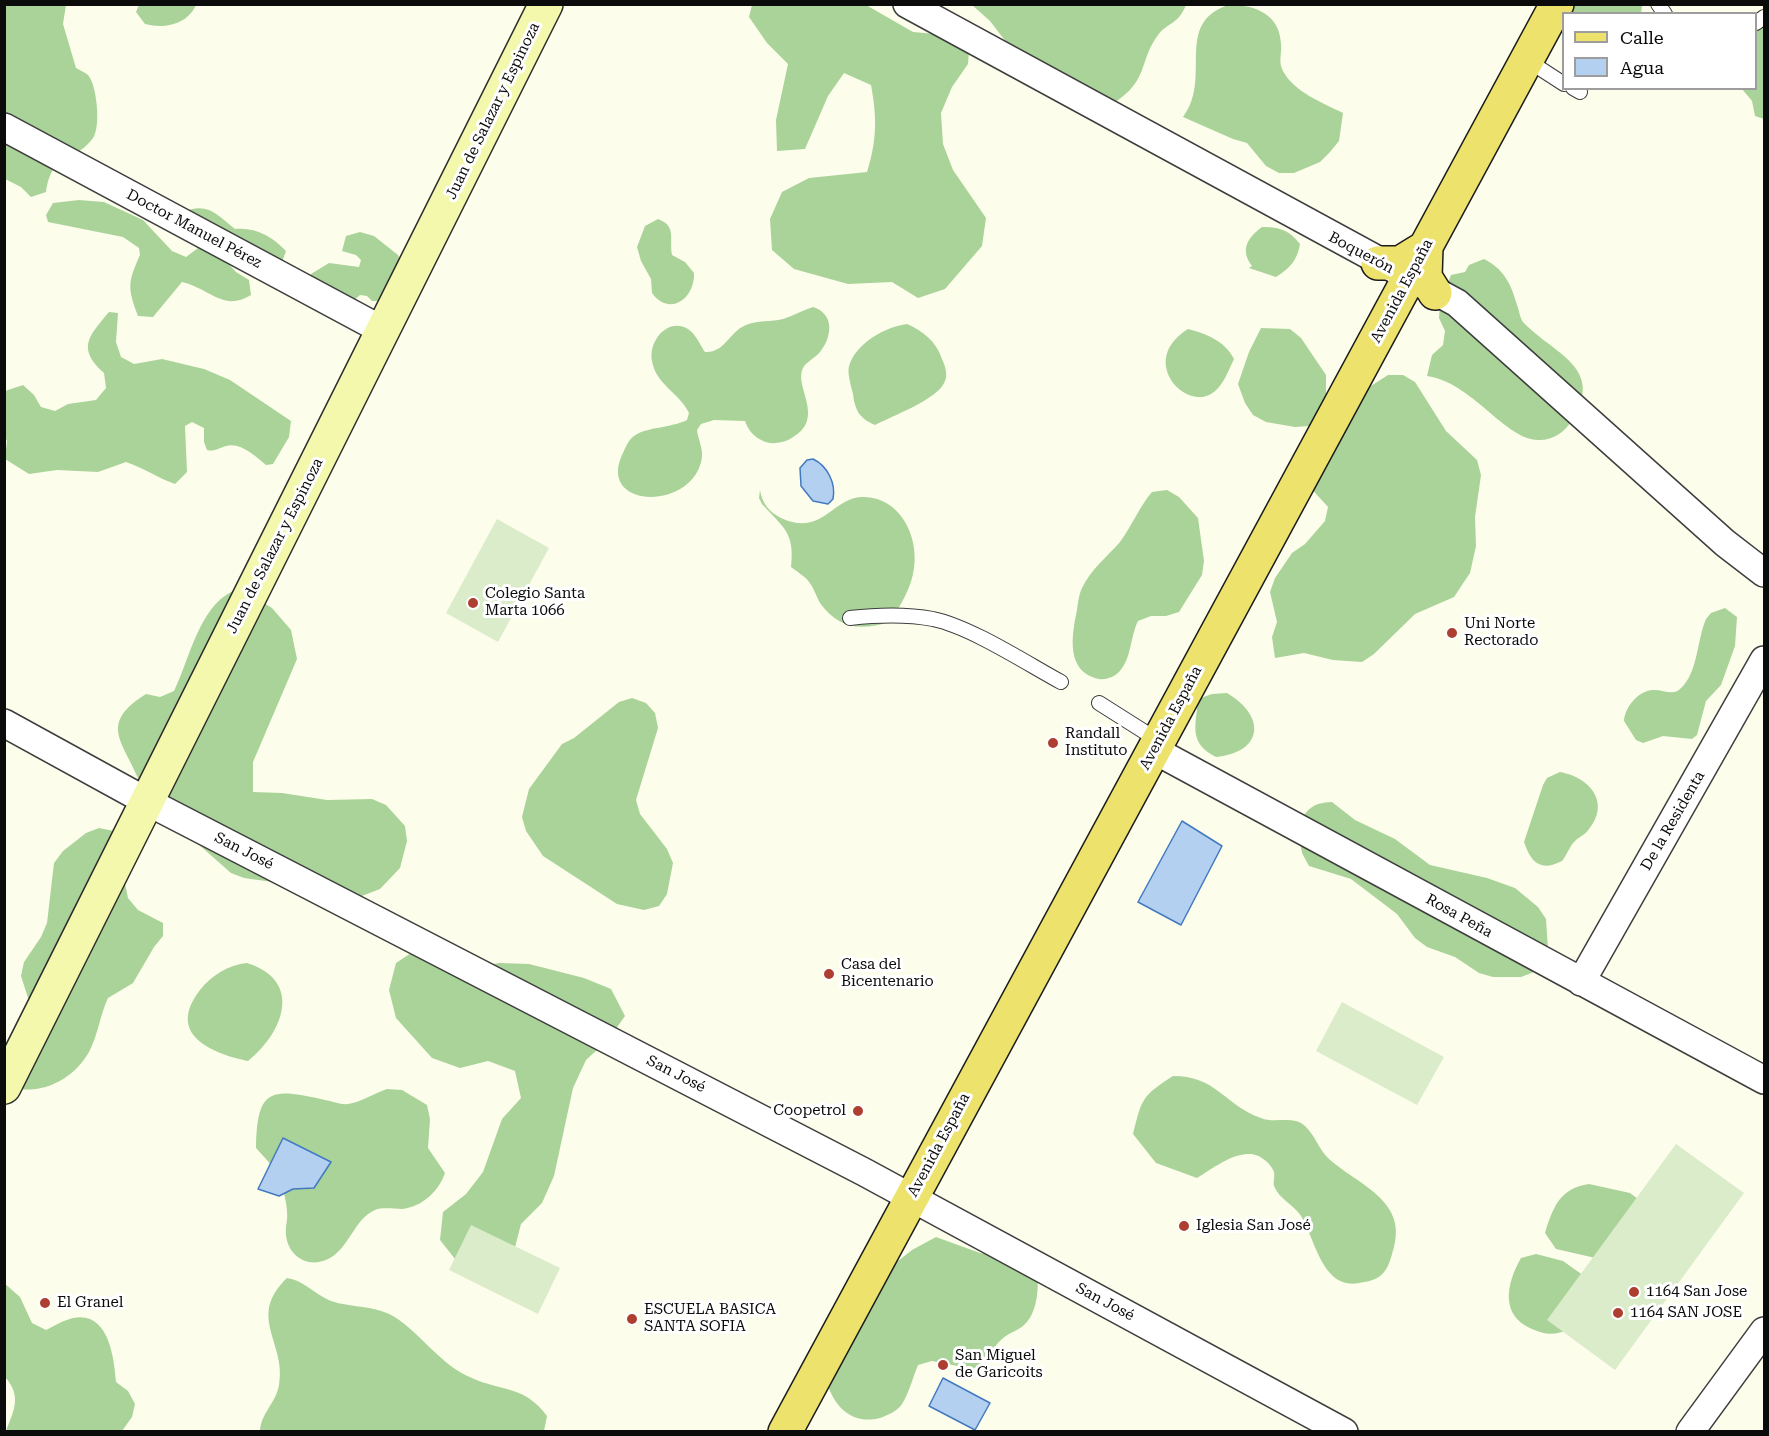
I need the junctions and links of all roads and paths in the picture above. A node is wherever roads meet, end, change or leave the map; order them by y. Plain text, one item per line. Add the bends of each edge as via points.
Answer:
1 (546, 4) edge
2 (907, 4) edge
3 (1557, 4) edge
4 (1527, 60) junction
5 (1562, 83) edge
6 (4, 126) edge
7 (1426, 247) junction
8 (1378, 262) junction
9 (1422, 285) junction
10 (384, 331) junction
11 (1725, 543) junction
12 (1764, 552) edge
13 (1764, 573) edge
14 (850, 618) dead end
15 (1764, 660) edge
16 (1061, 682) dead end
17 (1099, 703) dead end
18 (4, 723) edge
19 (1156, 745) junction
20 (146, 801) junction
21 (1581, 982) junction
22 (1764, 1080) edge
23 (4, 1087) edge
24 (911, 1197) junction
25 (1764, 1331) edge
26 (785, 1431) edge
27 (1344, 1431) edge
28 (1690, 1431) edge

1 - 10 street, Juan de Salazar y Espinoza
2 - 8 street, Boquerón
3 - 4 main road, Avenida España
4 - 5 lane
4 - 7 main road, Avenida España
6 - 10 street, Doctor Manuel Pérez
7 - 8 main road via 1400,263
7 - 9 main road, Avenida España
8 - 9 street, Boquerón
9 - 11 street, Boquerón via 1456,303
9 - 19 main road, Avenida España
10 - 20 street, Juan de Salazar y Espinoza
11 - 12 street via 1747,554
11 - 13 street, Boquerón
14 - 16 lane via 880,615 934,619 983,639
15 - 21 street, De la Residenta
17 - 19 lane
18 - 20 street, San José
19 - 21 street, Rosa Peña
19 - 24 main road, Avenida España
20 - 23 street, Juan de Salazar y Espinoza
20 - 24 street, San José
21 - 22 street, Rosa Peña
24 - 26 main road, Avenida España
24 - 27 street, San José
25 - 28 street

